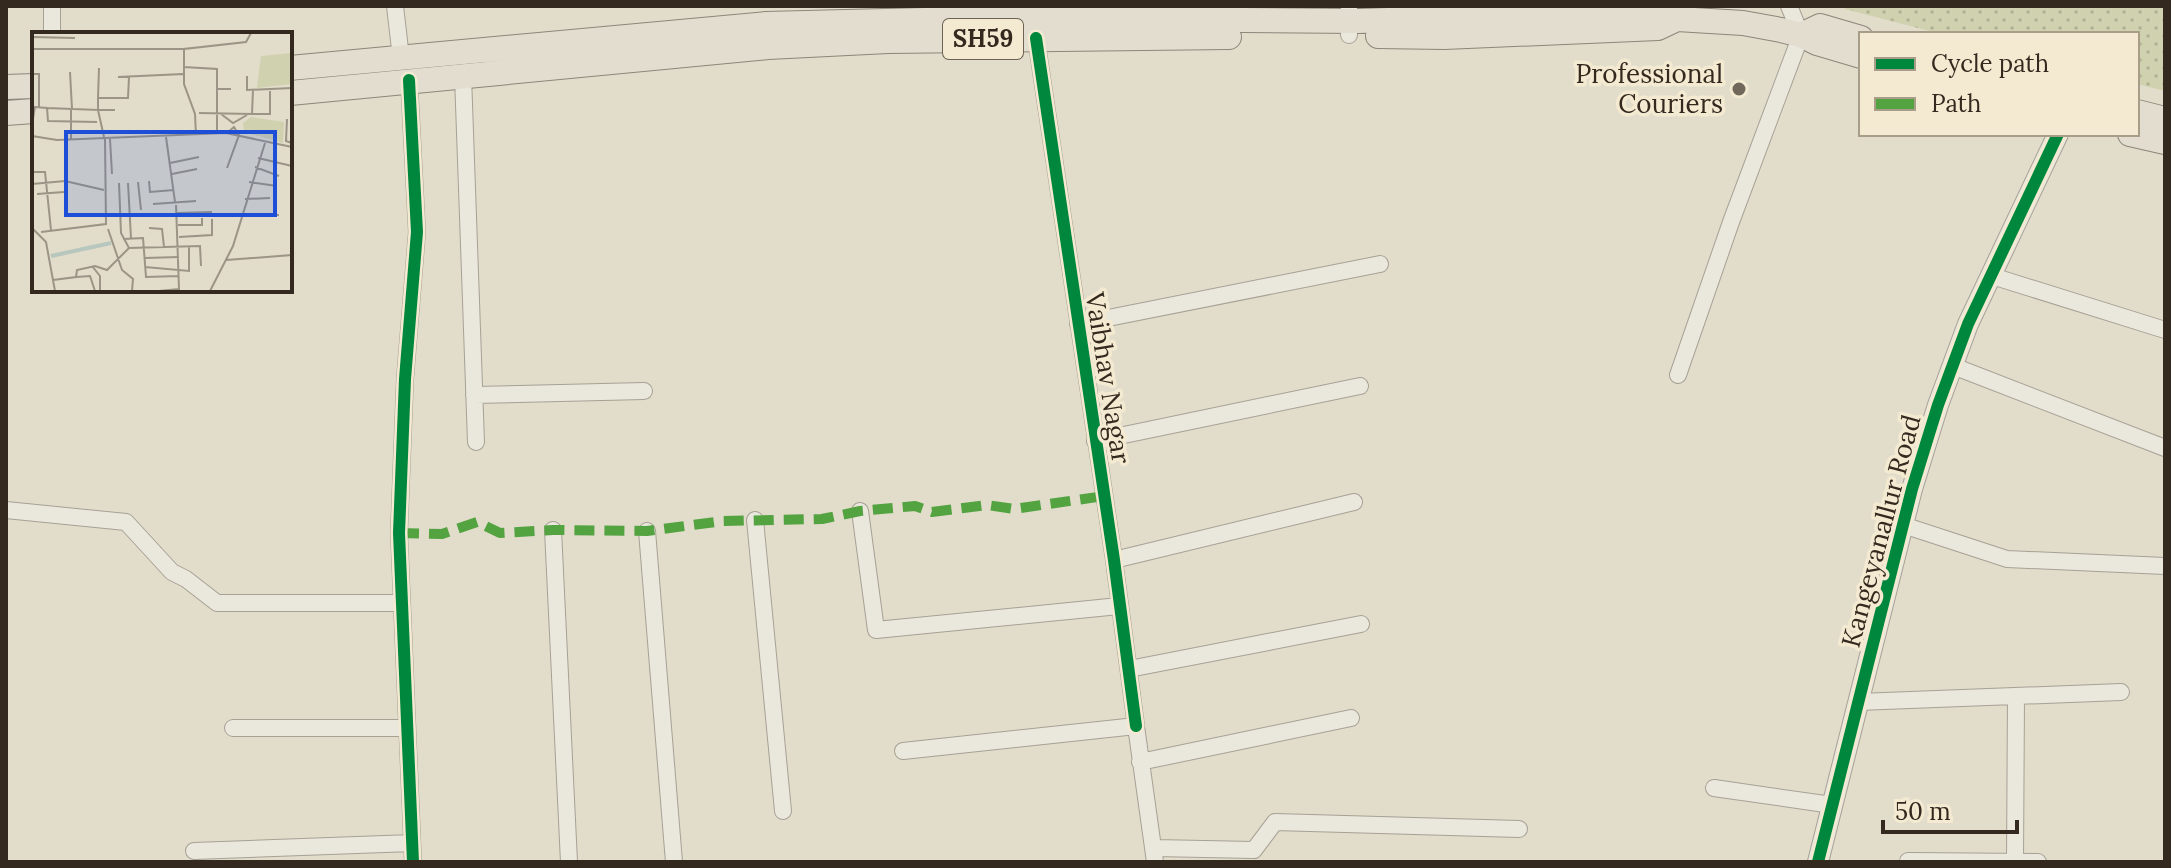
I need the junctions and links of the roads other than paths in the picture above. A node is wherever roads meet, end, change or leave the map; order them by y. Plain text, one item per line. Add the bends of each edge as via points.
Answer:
1 (52, 6) edge
2 (395, 6) edge
3 (1789, 6) edge
4 (1567, 10) edge
5 (1683, 13) edge
6 (1349, 21) edge
7 (52, 32) edge
8 (1801, 35) junction
9 (1859, 37) edge
10 (1036, 38) junction
11 (1859, 55) edge
12 (292, 68) edge
13 (405, 69) junction
14 (463, 76) junction
15 (32, 86) edge
16 (6, 87) edge
17 (292, 93) edge
18 (32, 111) edge
19 (2139, 112) edge
20 (6, 113) edge
21 (2165, 119) edge
22 (2057, 136) edge
23 (2139, 136) edge
24 (2165, 142) edge
25 (1380, 264) dead end
26 (1992, 276) junction
27 (1078, 324) junction
28 (2165, 330) edge
29 (1953, 366) junction
30 (1678, 375) dead end
31 (1360, 386) dead end
32 (644, 391) dead end
33 (474, 395) junction
34 (1095, 441) junction
35 (476, 442) dead end
36 (2165, 448) edge
37 (1354, 502) dead end
38 (6, 510) edge
39 (860, 511) dead end
40 (755, 520) dead end
41 (1903, 525) junction
42 (553, 530) dead end
43 (647, 531) dead end
44 (1114, 560) junction
45 (2165, 566) edge
46 (402, 603) junction
47 (1119, 606) junction
48 (1361, 624) dead end
49 (1129, 669) junction
50 (2121, 692) dead end
51 (2016, 696) junction
52 (1858, 702) junction
53 (1351, 718) dead end
54 (1136, 726) junction
55 (233, 728) dead end
56 (407, 728) junction
57 (903, 751) dead end
58 (1140, 762) junction
59 (1714, 788) dead end
60 (1832, 805) junction
61 (783, 811) dead end
62 (1519, 829) dead end
63 (412, 843) junction
64 (194, 851) dead end
65 (1154, 855) edge
66 (1908, 861) edge
67 (413, 862) edge
68 (569, 862) edge
69 (674, 862) edge
70 (1818, 862) edge
71 (2015, 862) edge
72 (2038, 862) edge

1 - 7 street
2 - 13 street
3 - 8 street
4 - 5 main road
4 - 6 main road
5 - 6 main road, SH59 via 1658,28 1444,37
5 - 8 main road, SH59
6 - 10 main road, SH59
6 - 13 main road via 1004,18 766,24
8 - 9 main road via 1820,26
8 - 11 main road, SH59
8 - 30 street
10 - 14 main road, SH59 via 768,47
10 - 27 street, Vaibhav Nagar
12 - 13 main road
13 - 14 main road, SH59
13 - 17 main road, SH59
13 - 46 street via 417,232 400,502
14 - 33 street
15 - 16 main road
18 - 20 main road
19 - 21 main road
22 - 26 street, Kangeyanallur Road
23 - 24 main road
25 - 27 street
26 - 28 street
26 - 29 street, Kangeyanallur Road
27 - 34 street, Vaibhav Nagar
29 - 36 street
29 - 41 street, Kangeyanallur Road
31 - 34 street
32 - 33 street
33 - 35 street
34 - 44 street, Vaibhav Nagar
37 - 44 street
38 - 46 street via 126,522 172,572 217,603
39 - 47 street via 876,630
40 - 61 street
41 - 45 street via 2007,559
41 - 52 street, Kangeyanallur Road
42 - 68 street
43 - 69 street
44 - 47 street, Vaibhav Nagar
46 - 56 street
47 - 49 street, Vaibhav Nagar
48 - 49 street
49 - 54 street, Vaibhav Nagar
50 - 51 street
51 - 52 street
51 - 71 street
52 - 60 street, Kangeyanallur Road
53 - 58 street
54 - 57 street
54 - 58 street, Vaibhav Nagar
55 - 56 street
56 - 63 street
58 - 65 street, Vaibhav Nagar
59 - 60 street
60 - 70 street, Kangeyanallur Road
62 - 65 street via 1275,822 1254,850
63 - 64 street
63 - 67 street
66 - 71 street
71 - 72 street

